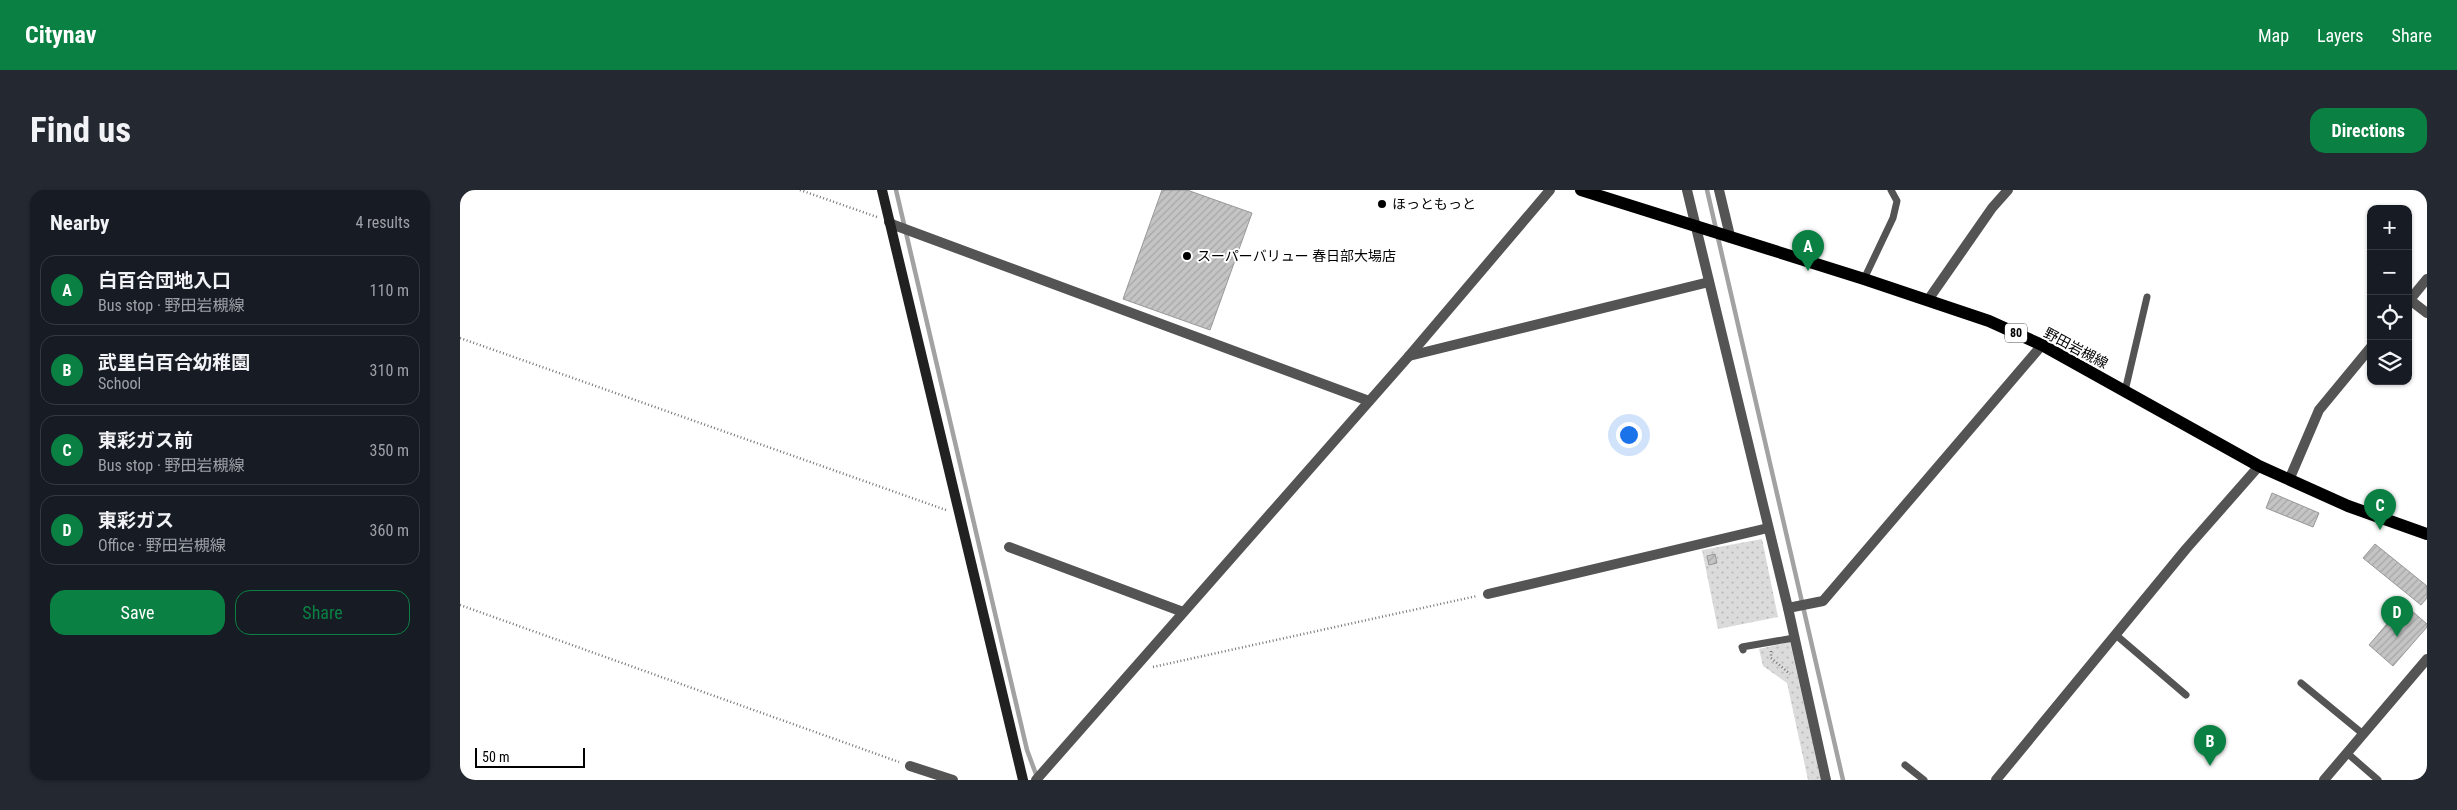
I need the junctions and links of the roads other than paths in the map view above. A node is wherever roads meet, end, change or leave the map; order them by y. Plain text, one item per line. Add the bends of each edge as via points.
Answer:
1 (882, 190) edge
2 (1550, 190) edge
3 (1581, 190) edge
4 (1687, 190) edge
5 (1719, 190) edge
6 (1891, 190) edge
7 (2008, 190) edge
8 (892, 223) junction
9 (1696, 225) junction
10 (1730, 236) junction
11 (1864, 279) junction
12 (2427, 279) edge
13 (1709, 282) junction
14 (2147, 297) dead end
15 (2412, 297) edge
16 (1928, 300) junction
17 (2412, 303) edge
18 (2427, 314) edge
19 (2042, 345) junction
20 (2367, 352) edge
21 (1409, 356) junction
22 (2124, 391) junction
23 (1369, 401) junction
24 (2259, 466) junction
25 (2289, 480) junction
26 (1768, 528) junction
27 (2427, 534) edge
28 (1009, 547) dead end
29 (1488, 594) road end
30 (1788, 608) junction
31 (1182, 612) junction
32 (2116, 635) junction
33 (1794, 638) junction
34 (1743, 650) dead end
35 (2427, 659) edge
36 (2301, 683) dead end
37 (2186, 695) dead end
38 (2363, 734) junction
39 (2347, 753) junction
40 (1906, 765) dead end
41 (910, 766) road end
42 (1040, 776) edge
43 (953, 780) edge
44 (1023, 780) edge
45 (1826, 780) edge
46 (1924, 780) edge
47 (1996, 780) edge
48 (2324, 780) edge
49 (2378, 780) edge

1 - 8 street
2 - 21 street
3 - 9 main road, 野田岩槻線 / 80
4 - 9 street
5 - 10 street
6 - 11 lane via 1897,201 1893,218
7 - 16 street
8 - 23 street
8 - 44 street
9 - 10 main road, 野田岩槻線 / 80
9 - 13 street
10 - 11 main road, 野田岩槻線 / 80
11 - 16 main road, 野田岩槻線 / 80
12 - 15 street
13 - 21 street
13 - 26 street
14 - 22 lane
16 - 19 main road, 野田岩槻線 / 80 via 1989,321
17 - 18 street
19 - 22 main road, 野田岩槻線 / 80
19 - 30 street via 1823,601
20 - 25 street via 2318,410
21 - 23 street
22 - 24 main road, 野田岩槻線 / 80
23 - 31 street
24 - 25 main road, 野田岩槻線 / 80
24 - 32 street
25 - 27 main road, 野田岩槻線 / 80 via 2348,506
26 - 29 street
26 - 30 street
28 - 31 street
30 - 33 street
31 - 42 street
32 - 37 lane
32 - 47 street
33 - 34 lane via 1742,647
33 - 45 street
35 - 38 street
36 - 38 lane
38 - 39 street
39 - 48 street
39 - 49 lane
40 - 46 lane
41 - 43 street

